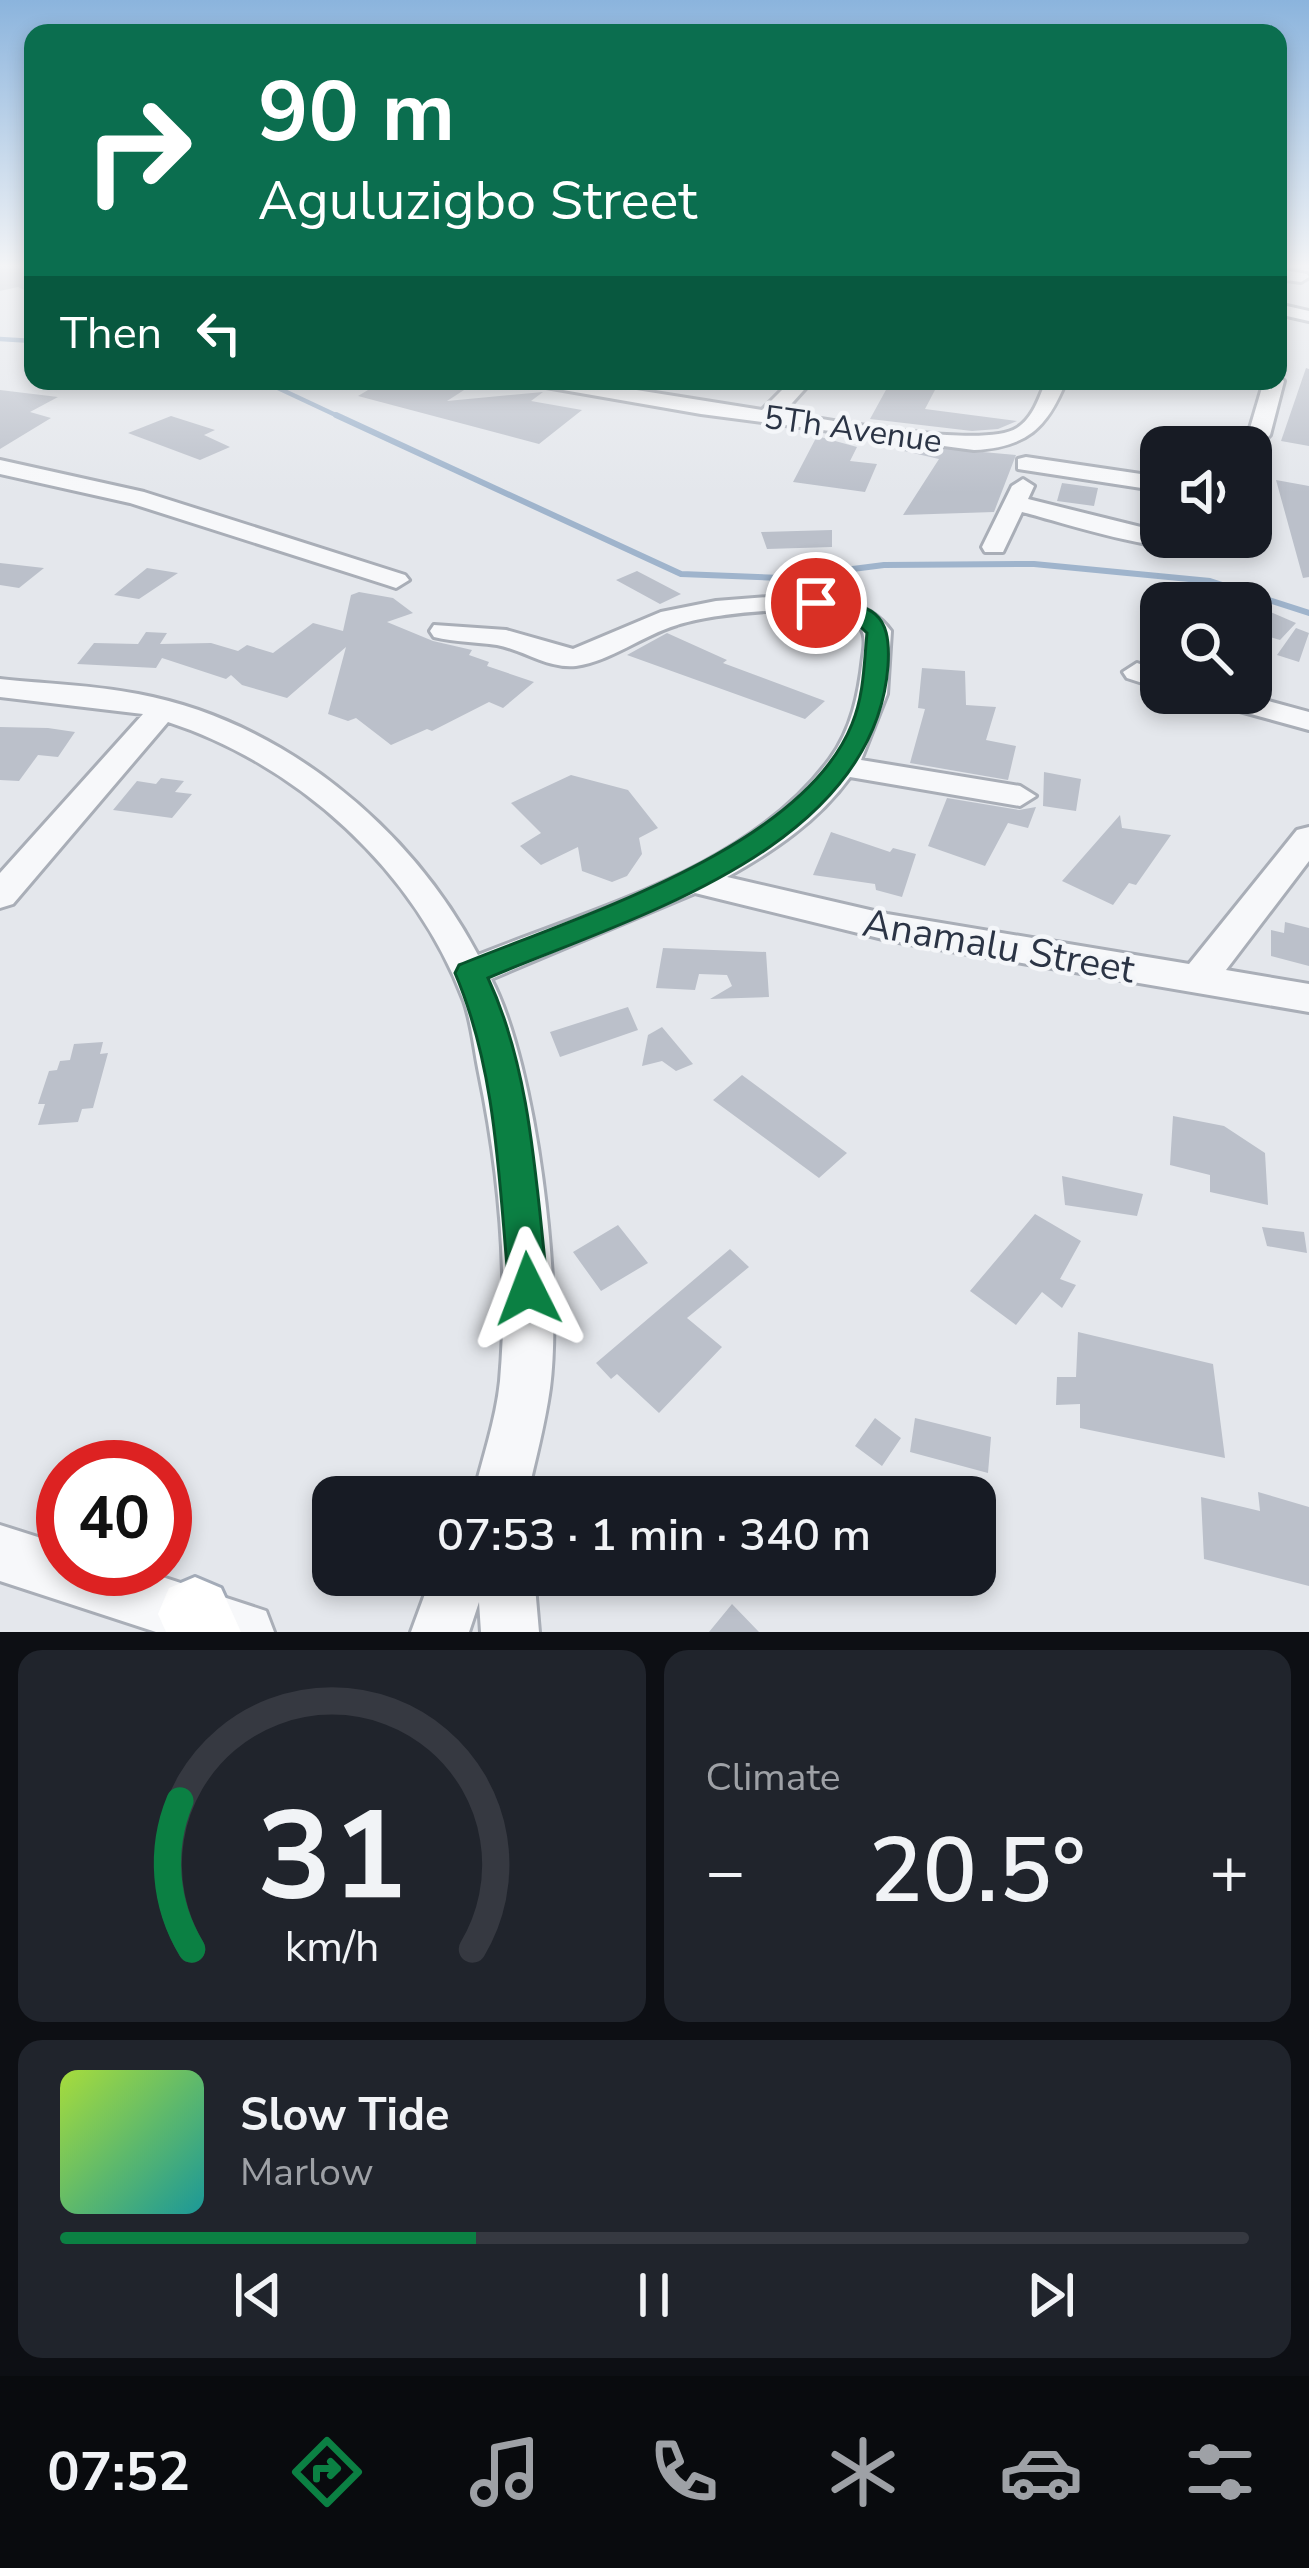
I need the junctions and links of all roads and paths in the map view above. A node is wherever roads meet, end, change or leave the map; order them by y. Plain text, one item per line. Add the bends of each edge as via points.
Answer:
1 (603, 390) edge
2 (793, 390) edge
3 (1052, 390) edge
4 (1272, 390) edge
5 (767, 416) junction
6 (1262, 426) edge
7 (1018, 439) junction
8 (1026, 464) junction
9 (0, 467) edge
10 (1140, 481) edge
11 (1015, 503) junction
12 (1140, 533) edge
13 (994, 547) dead end
14 (396, 580) dead end
15 (444, 631) dead end
16 (0, 688) edge
17 (163, 710) junction
18 (1272, 711) edge
19 (1309, 721) edge
20 (841, 766) junction
21 (1020, 796) dead end
22 (1309, 838) edge
23 (691, 880) junction
24 (0, 896) edge
25 (470, 973) junction
26 (1197, 980) junction
27 (1309, 998) edge
28 (503, 1476) edge
29 (0, 1553) edge
30 (453, 1596) edge
31 (507, 1596) edge
32 (214, 1626) edge
33 (440, 1632) edge
34 (510, 1632) edge

1 - 5 street, 5Th Avenue
2 - 5 street
3 - 7 street
4 - 6 street
5 - 7 street, 5Th Avenue via 940,441
7 - 8 street
8 - 10 street
8 - 11 street
9 - 14 street via 136,497
11 - 12 street
11 - 13 street
15 - 20 street via 516,640 562,658 677,616 816,603 854,610 879,633 873,696
16 - 17 street
17 - 24 street
17 - 25 street via 256,748 337,802 421,889
18 - 19 street
20 - 21 street
20 - 23 street via 784,826
22 - 26 street
23 - 25 street
23 - 26 street, Anamalu Street via 887,927
25 - 28 street via 512,1130 529,1256 525,1386
26 - 27 street, Anamalu Street
29 - 32 street
30 - 33 street
31 - 34 street

